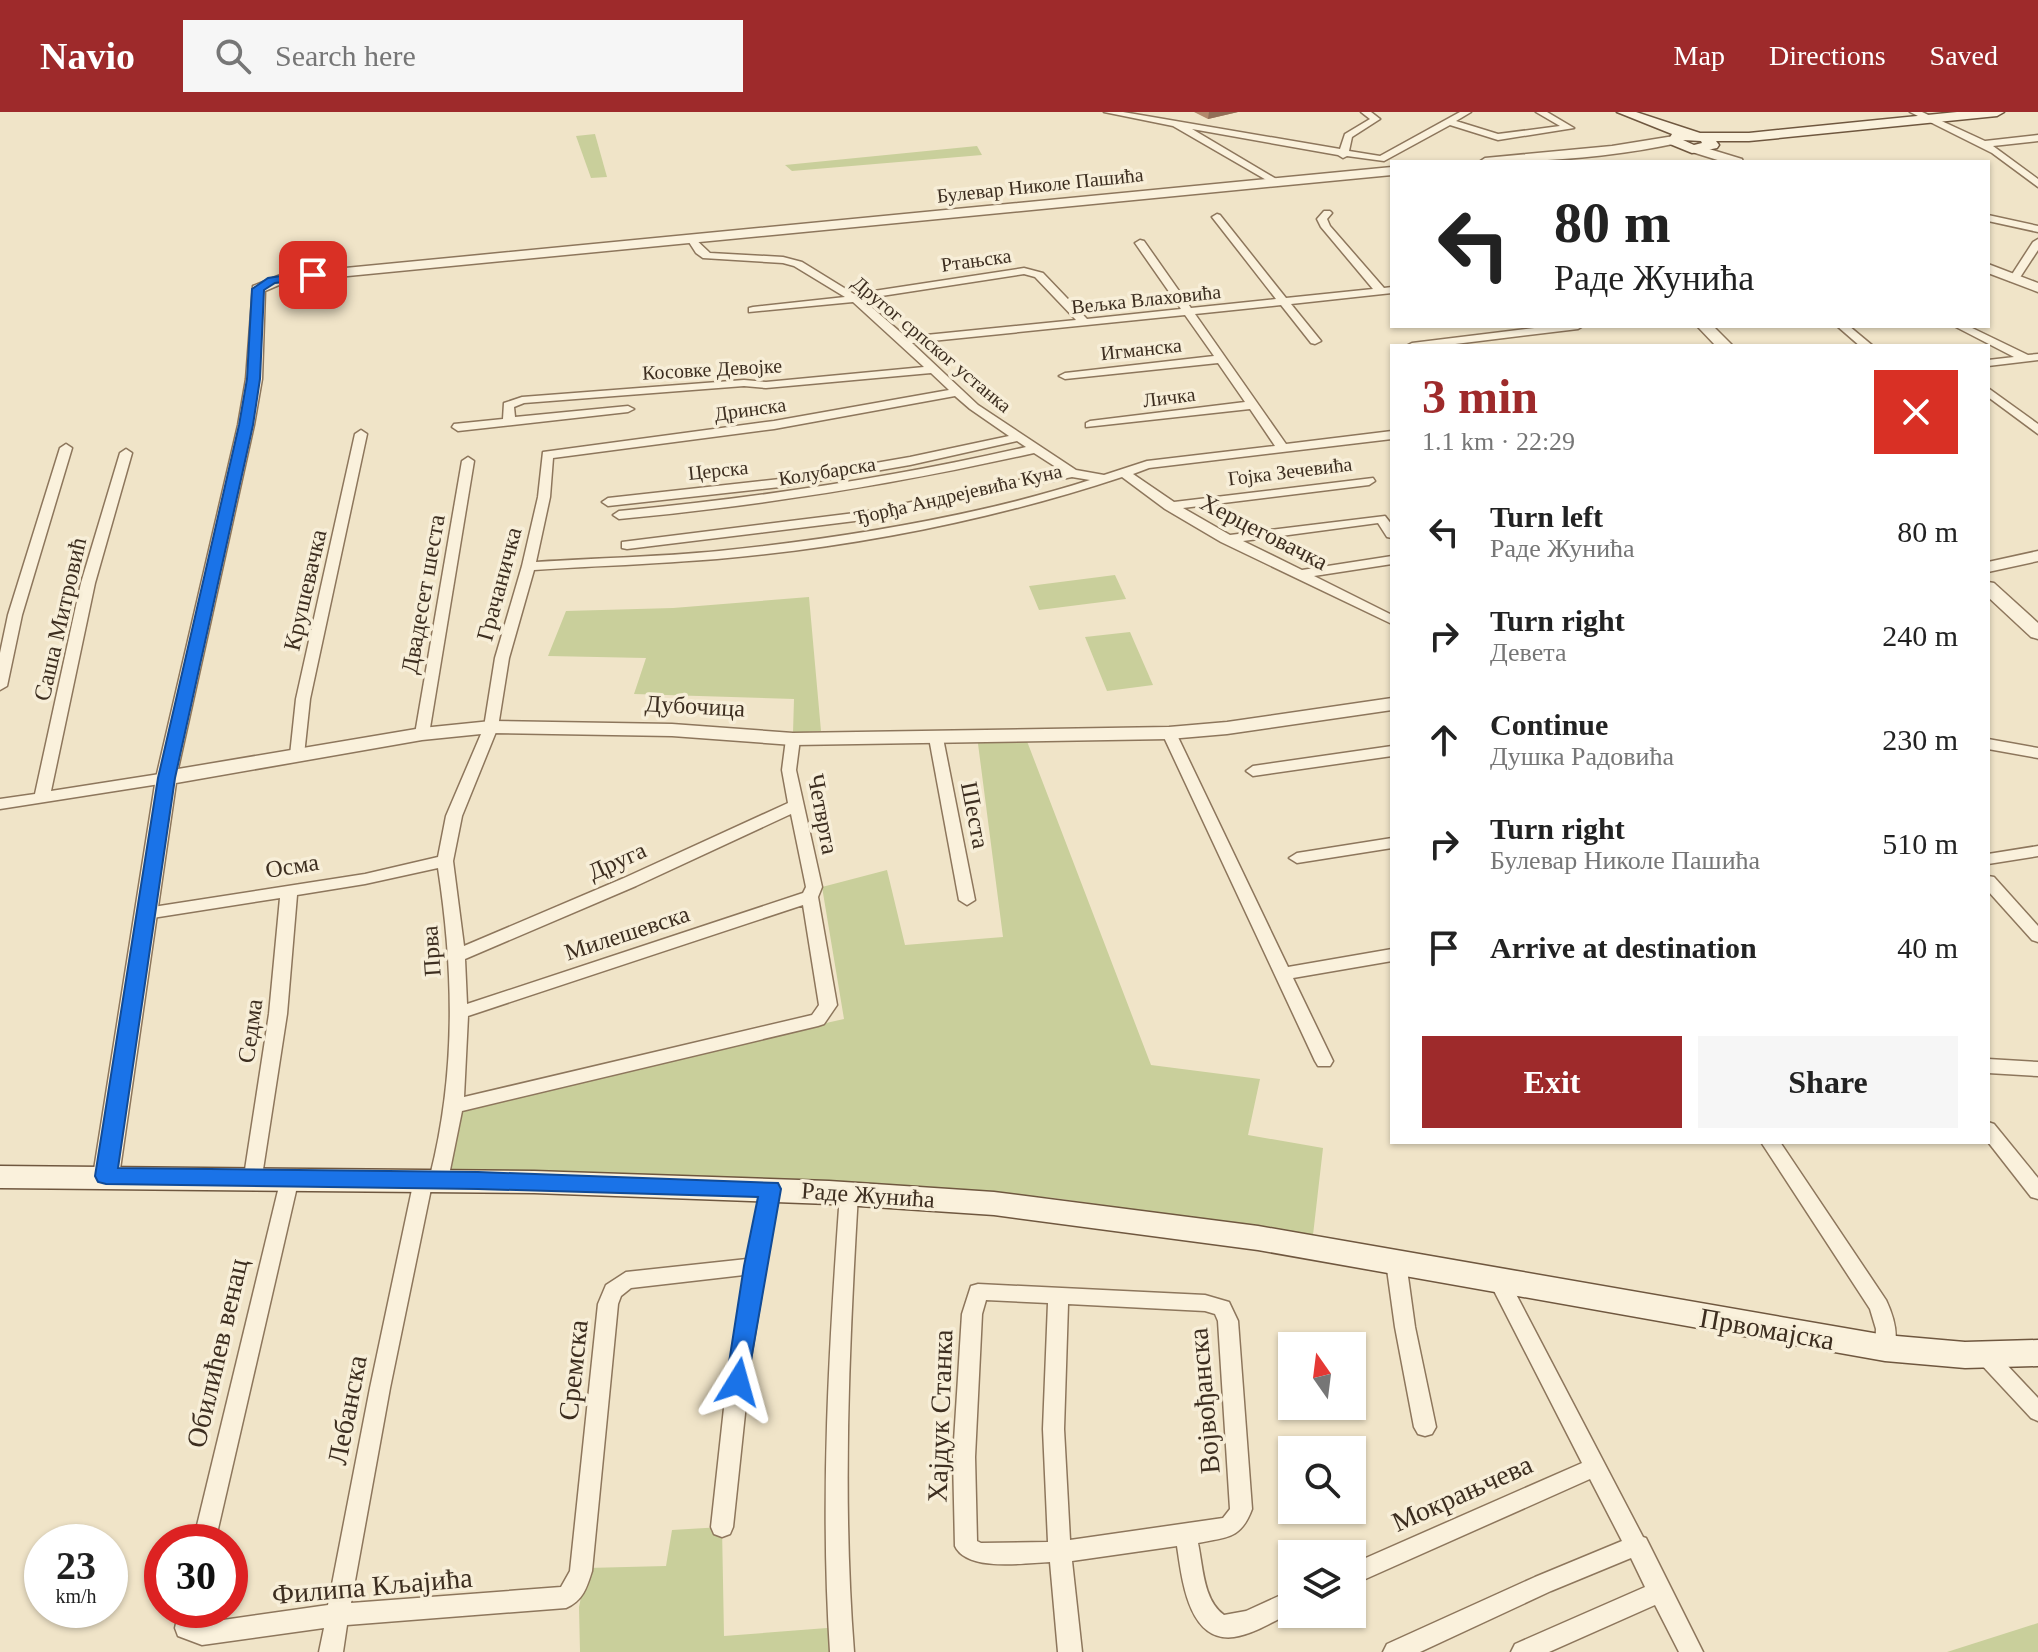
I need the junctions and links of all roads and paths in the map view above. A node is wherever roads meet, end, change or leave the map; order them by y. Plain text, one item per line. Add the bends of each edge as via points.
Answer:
1 (1108, 112) edge
2 (1365, 112) edge
3 (1467, 112) edge
4 (1540, 112) edge
5 (1624, 112) edge
6 (1914, 112) edge
7 (1997, 112) edge
8 (1929, 118) junction
9 (1449, 122) junction
10 (1176, 124) junction
11 (1655, 126) junction
12 (2038, 138) edge
13 (1743, 139) junction
14 (1693, 142) junction
15 (1650, 144) junction
16 (1983, 144) junction
17 (1612, 150) junction
18 (1343, 155) junction
19 (1520, 160) edge
20 (1734, 160) edge
21 (2021, 167) junction
22 (2038, 170) edge
23 (1390, 171) edge
24 (1275, 182) junction
25 (2038, 184) edge
26 (1327, 213) dead end
27 (1217, 217) dead end
28 (1990, 218) edge
29 (2038, 229) edge
30 (692, 239) junction
31 (2038, 242) edge
32 (1140, 243) dead end
33 (1990, 269) edge
34 (2014, 279) junction
35 (2038, 288) edge
36 (1386, 290) edge
37 (854, 298) junction
38 (1284, 302) junction
39 (753, 310) dead end
40 (1190, 312) junction
41 (1085, 323) junction
42 (1561, 328) edge
43 (1706, 328) edge
44 (1844, 328) edge
45 (1964, 328) edge
46 (904, 341) junction
47 (1315, 341) dead end
48 (1429, 344) edge
49 (1723, 344) edge
50 (1864, 344) edge
51 (2032, 358) edge
52 (1221, 359) junction
53 (1990, 363) edge
54 (934, 369) junction
55 (1065, 376) dead end
56 (956, 392) junction
57 (1990, 393) edge
58 (1252, 405) junction
59 (628, 409) dead end
60 (509, 421) junction
61 (1090, 425) dead end
62 (458, 427) dead end
63 (2038, 430) edge
64 (361, 434) dead end
65 (1390, 435) edge
66 (1020, 437) junction
67 (66, 448) dead end
68 (1038, 448) junction
69 (1283, 448) junction
70 (126, 453) dead end
71 (548, 454) joint
72 (468, 461) dead end
73 (1123, 472) junction
74 (1072, 473) junction
75 (1103, 478) junction
76 (1369, 481) dead end
77 (608, 502) dead end
78 (1169, 506) junction
79 (619, 515) dead end
80 (1390, 531) edge
81 (1226, 539) junction
82 (627, 545) dead end
83 (2038, 556) edge
84 (1390, 560) edge
85 (529, 566) junction
86 (1990, 567) edge
87 (1298, 575) junction
88 (1990, 589) edge
89 (1390, 619) edge
90 (2038, 633) edge
91 (0, 686) edge
92 (1390, 704) edge
93 (491, 727) junction
94 (1169, 733) junction
95 (422, 734) junction
96 (936, 738) junction
97 (793, 739) junction
98 (1990, 744) edge
99 (1390, 751) edge
100 (2038, 753) edge
101 (297, 755) junction
102 (1253, 771) dead end
103 (166, 778) junction
104 (42, 798) junction
105 (1, 806) edge
106 (795, 806) junction
107 (1390, 843) edge
108 (2038, 851) edge
109 (1297, 858) dead end
110 (1990, 859) edge
111 (445, 861) junction
112 (1990, 883) edge
113 (289, 891) junction
114 (810, 897) junction
115 (967, 900) dead end
116 (146, 913) junction
117 (2038, 936) edge
118 (1390, 955) edge
119 (457, 956) junction
120 (1283, 974) junction
121 (458, 1013) junction
122 (1324, 1061) dead end
123 (1990, 1066) edge
124 (2038, 1069) edge
125 (455, 1106) junction
126 (1990, 1132) edge
127 (1771, 1144) edge
128 (106, 1176) junction
129 (253, 1176) junction
130 (0, 1177) edge
131 (290, 1178) junction
132 (431, 1180) junction
133 (770, 1189) junction
134 (2038, 1192) edge
135 (849, 1194) junction
136 (1396, 1262) junction
137 (755, 1266) junction
138 (1499, 1281) junction
139 (978, 1292) joint
140 (1059, 1295) junction
141 (1885, 1348) junction
142 (2038, 1353) edge
143 (1984, 1354) junction
144 (2038, 1412) edge
145 (1425, 1427) dead end
146 (1597, 1466) junction
147 (208, 1524) edge
148 (722, 1527) dead end
149 (1186, 1535) junction
150 (1638, 1545) junction
151 (1059, 1552) junction
152 (1366, 1569) edge
153 (1661, 1591) junction
154 (566, 1597) joint
155 (1278, 1607) edge
156 (336, 1615) junction
157 (191, 1628) edge
158 (331, 1652) edge
159 (842, 1652) edge
160 (1070, 1652) edge
161 (1395, 1652) edge
162 (1523, 1652) edge
163 (1691, 1652) edge

1 - 10 street
2 - 18 street via 1376,119 1348,136
3 - 9 street
4 - 9 street via 1569,128 1498,137
5 - 11 main road
6 - 8 street
7 - 8 main road
8 - 13 main road
8 - 16 street
9 - 18 street via 1381,159
10 - 18 street
10 - 24 street
11 - 14 main road
11 - 15 main road via 1661,137
12 - 16 street
13 - 14 main road
13 - 20 main road via 1727,149
14 - 15 street
14 - 17 street
14 - 20 street
15 - 17 street
16 - 21 street
17 - 19 street
21 - 22 street
21 - 25 street
23 - 24 street, Булевар Николе Пашића
24 - 30 street, Булевар Николе Пашића
26 - 36 street via 1322,219 1326,227
27 - 38 street
28 - 29 street
30 - 37 street, Другог српског устанка via 707,256 793,262
30 - 103 street, Булевар Николе Пашића via 283,278 258,289 246,425
31 - 34 street
32 - 40 street
33 - 34 street
34 - 35 street
36 - 38 street, Вељка Влаховића
37 - 39 street, Ртањска
37 - 41 street, Ртањска via 1024,271 1039,275
37 - 46 street, Другог српског устанка
38 - 40 street, Вељка Влаховића
38 - 47 street
40 - 41 street, Вељка Влаховића
40 - 52 street
41 - 46 street, Вељка Влаховића
42 - 48 street
43 - 49 street
44 - 50 street
45 - 51 street
46 - 54 street, Другог српског устанка
51 - 53 street
52 - 55 street, Игманска
52 - 58 street
54 - 56 street, Другог српског устанка
54 - 60 street, Косовке Девојке via 522,400 508,405
56 - 66 street, Другог српског устанка
56 - 71 street, Дринска via 774,425
57 - 63 street
58 - 61 street, Личка
58 - 69 street
59 - 60 street, Косовке Девојке
60 - 62 street, Косовке Девојке
64 - 101 street, Крушевачка via 303,699
65 - 69 street, Ђорђа Андрејевића Куна
66 - 68 street, Другог српског устанка
66 - 77 street, Церска via 803,480
67 - 91 street via 15,615
68 - 74 street, Другог српског устанка
68 - 79 street, Колубарска via 789,498
69 - 73 street, Ђорђа Андрејевића Куна
70 - 104 street, Саша Митровић via 88,583
71 - 85 street, Грачаничка
72 - 95 street, Двадесет шеста
73 - 75 street, Ђорђа Андрејевића Куна
73 - 78 street, Херцеговачка
74 - 75 street, Другог српског устанка
74 - 82 street via 848,519
75 - 85 street, Ђорђа Андрејевића Куна via 1049,497 885,533 731,554
76 - 78 street, Гојка Зечевића
78 - 81 street, Херцеговачка
80 - 81 street via 1381,519
81 - 87 street, Херцеговачка
83 - 86 street
84 - 87 street
85 - 93 street, Грачаничка via 502,658
87 - 89 street, Херцеговачка
88 - 90 street
92 - 94 street, Дубочица
93 - 95 street, Дубочица
93 - 97 street, Дубочица via 672,730
93 - 111 street, Прва via 454,816
94 - 96 street, Дубочица
94 - 120 street
95 - 101 street, Дубочица
96 - 97 street, Дубочица
96 - 115 street, Шеста
97 - 106 street, Четврта via 789,770
98 - 100 street
99 - 102 street
101 - 103 street, Дубочица
103 - 104 street, Дубочица
103 - 116 street
104 - 105 street, Дубочица
106 - 114 street, Четврта via 814,887
106 - 119 street, Друга
107 - 109 street
108 - 110 street
111 - 113 street, Осма
111 - 119 street, Прва
112 - 117 street
113 - 116 street, Осма
113 - 129 street, Седма via 278,1014
114 - 121 street, Милешевска
114 - 125 street, Четврта via 828,1005 818,1020
116 - 128 street
118 - 120 street
119 - 121 street, Прва
120 - 122 street
121 - 125 street, Прва
123 - 124 street
125 - 132 street, Прва
126 - 134 street
127 - 141 street via 1879,1306
128 - 129 main road, Раде Жунића
128 - 130 main road, Раде Жунића
129 - 131 main road, Раде Жунића
131 - 132 main road, Раде Жунића
131 - 147 street, Обилићев венац
132 - 133 main road, Раде Жунића
132 - 156 street, Лебанска
133 - 135 main road, Раде Жунића
133 - 137 street
135 - 136 main road, Раде Жунића via 1114,1217
135 - 159 street via 836,1513
136 - 138 main road, Раде Жунића
136 - 145 street
137 - 148 street
137 - 154 street, Сремска via 626,1280 613,1291 581,1571
138 - 141 main road, Првомајска
138 - 146 street
139 - 140 street, Војвођанска
139 - 151 street, Хајдук Станка via 966,1413 964,1542 978,1553
140 - 149 street, Војвођанска via 1222,1308 1228,1321 1241,1509 1228,1527
140 - 151 street via 1054,1402
141 - 143 main road, Првомајска
142 - 143 main road, Првомајска
143 - 144 street
146 - 150 street
146 - 152 street, Мокрањчева
149 - 151 street
149 - 155 street via 1203,1612 1211,1623 1238,1625
150 - 153 street
150 - 161 street
151 - 160 street
153 - 162 street
153 - 163 street
154 - 156 street, Филипа Кљајића
156 - 157 street, Филипа Кљајића via 216,1633
156 - 158 street, Лебанска

